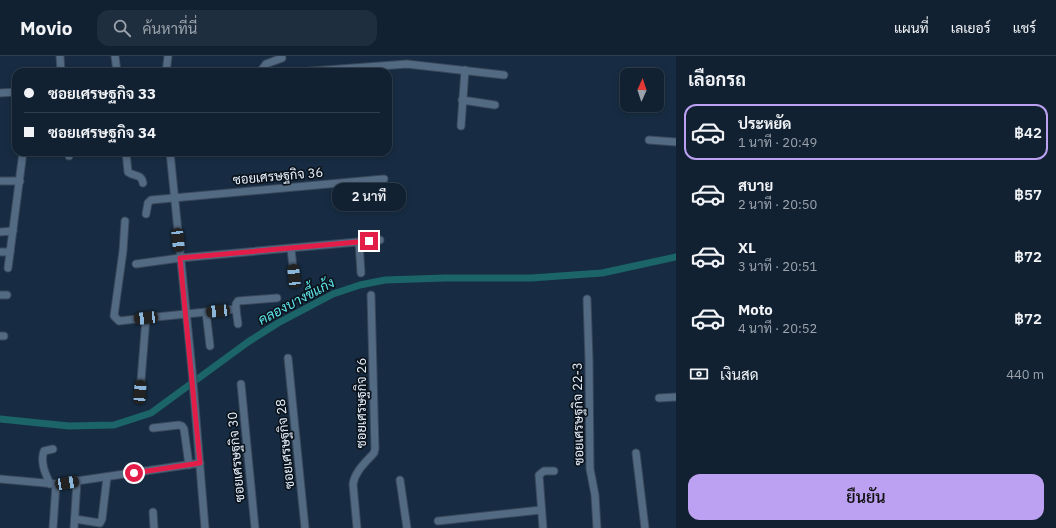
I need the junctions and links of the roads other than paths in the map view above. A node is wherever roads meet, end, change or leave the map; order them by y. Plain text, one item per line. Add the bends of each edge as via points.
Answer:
1 (60, 56) edge
2 (114, 56) edge
3 (168, 56) edge
4 (282, 58) dead end
5 (61, 68) edge
6 (116, 68) edge
7 (166, 68) edge
8 (263, 68) edge
9 (353, 68) edge
10 (465, 70) junction
11 (504, 75) dead end
12 (12, 92) edge
13 (0, 93) edge
14 (462, 100) junction
15 (495, 105) dead end
16 (461, 126) dead end
17 (650, 140) dead end
18 (676, 142) edge
19 (23, 156) edge
20 (126, 156) edge
21 (170, 156) edge
22 (384, 179) dead end
23 (0, 181) edge
24 (20, 181) junction
25 (143, 183) dead end
26 (174, 198) junction
27 (146, 214) dead end
28 (125, 221) dead end
29 (12, 231) junction
30 (0, 232) edge
31 (380, 240) dead end
32 (358, 242) junction
33 (291, 249) junction
34 (0, 252) edge
35 (10, 252) junction
36 (180, 258) junction
37 (136, 264) dead end
38 (8, 268) dead end
39 (361, 273) dead end
40 (294, 276) dead end
41 (372, 295) dead end
42 (277, 298) dead end
43 (587, 299) dead end
44 (236, 309) junction
45 (206, 312) junction
46 (186, 314) junction
47 (146, 318) junction
48 (238, 324) dead end
49 (210, 346) dead end
50 (288, 358) dead end
51 (241, 384) dead end
52 (140, 392) dead end
53 (676, 397) edge
54 (659, 398) dead end
55 (153, 428) dead end
56 (52, 448) dead end
57 (636, 453) dead end
58 (200, 463) junction
59 (189, 465) junction
60 (554, 471) dead end
61 (107, 477) junction
62 (0, 479) edge
63 (400, 480) dead end
64 (77, 481) junction
65 (53, 484) junction
66 (541, 510) junction
67 (153, 512) dead end
68 (75, 519) junction
69 (438, 521) dead end
70 (53, 528) edge
71 (74, 528) edge
72 (154, 528) edge
73 (205, 528) edge
74 (255, 528) edge
75 (305, 528) edge
76 (357, 528) edge
77 (407, 528) edge
78 (543, 528) edge
79 (597, 528) edge
80 (645, 528) edge

1 - 5 street
2 - 6 street
3 - 7 street
4 - 8 street via 266,64
9 - 10 street via 407,64
10 - 11 street
10 - 14 street
12 - 13 street
14 - 15 street
14 - 16 street
17 - 18 street
19 - 24 street
20 - 25 street via 128,172 141,177
21 - 26 street
22 - 26 street, ซอยเศรษฐกิจ 36
23 - 24 street
24 - 29 street
26 - 27 street, ซอยเศรษฐกิจ 36 via 151,200
26 - 36 street
28 - 47 street via 114,316 119,321
29 - 30 street
29 - 35 street
31 - 32 street
32 - 33 street
32 - 39 street
33 - 36 street
33 - 40 street
34 - 35 street
35 - 38 street
36 - 37 street
36 - 46 street
41 - 76 street, ซอยเศรษฐกิจ 26 via 375,449 354,478
42 - 44 street via 238,302
43 - 79 street, ซอยเศรษฐกิจ 22-3 via 590,469 595,494
44 - 45 street
44 - 48 street
45 - 46 street
45 - 49 street
46 - 47 street
46 - 58 street
47 - 52 street
50 - 75 street, ซอยเศรษฐกิจ 28
51 - 74 street, ซอยเศรษฐกิจ 30
53 - 54 street
55 - 59 street via 179,424 182,426
56 - 65 street via 44,450 42,460 44,471
57 - 80 street
58 - 59 street
58 - 73 street
59 - 61 street
60 - 66 street via 544,470 539,475
61 - 64 street
61 - 68 street via 100,523
62 - 65 street
63 - 77 street
64 - 65 street
64 - 68 street
65 - 70 street
66 - 69 street
66 - 78 street
67 - 72 street
68 - 71 street

